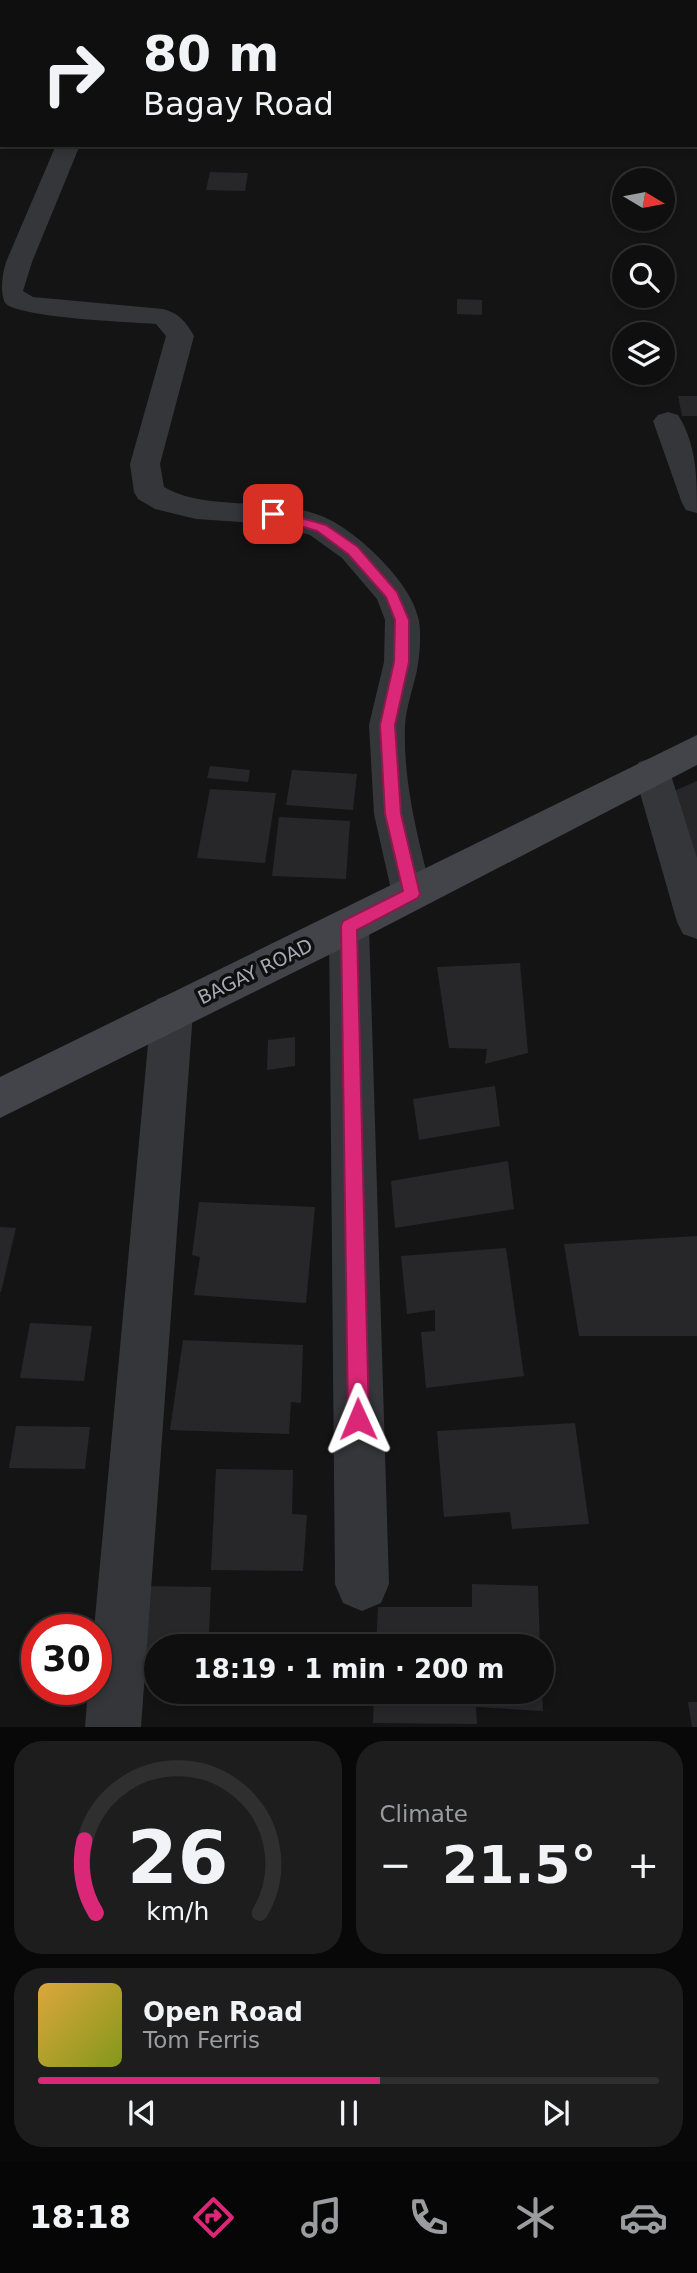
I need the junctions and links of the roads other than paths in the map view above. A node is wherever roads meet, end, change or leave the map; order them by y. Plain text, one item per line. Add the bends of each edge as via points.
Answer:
1 (67, 147) edge
2 (668, 421) dead end
3 (697, 503) edge
4 (697, 749) edge
5 (652, 772) junction
6 (412, 894) junction
7 (697, 922) edge
8 (349, 926) junction
9 (172, 1012) junction
10 (0, 1098) edge
11 (362, 1584) dead end
12 (113, 1727) edge

1 - 6 street via 10,291 28,305 163,317 175,326 180,336 145,464 149,492 176,505 273,514 321,528 353,550 392,596 402,620 401,662 387,725 392,801
2 - 3 street
4 - 5 street, BAGAY ROAD
5 - 6 street, BAGAY ROAD
5 - 7 street
6 - 8 street, BAGAY ROAD
8 - 9 street, BAGAY ROAD
8 - 11 street
9 - 10 street, BAGAY ROAD
9 - 12 street

